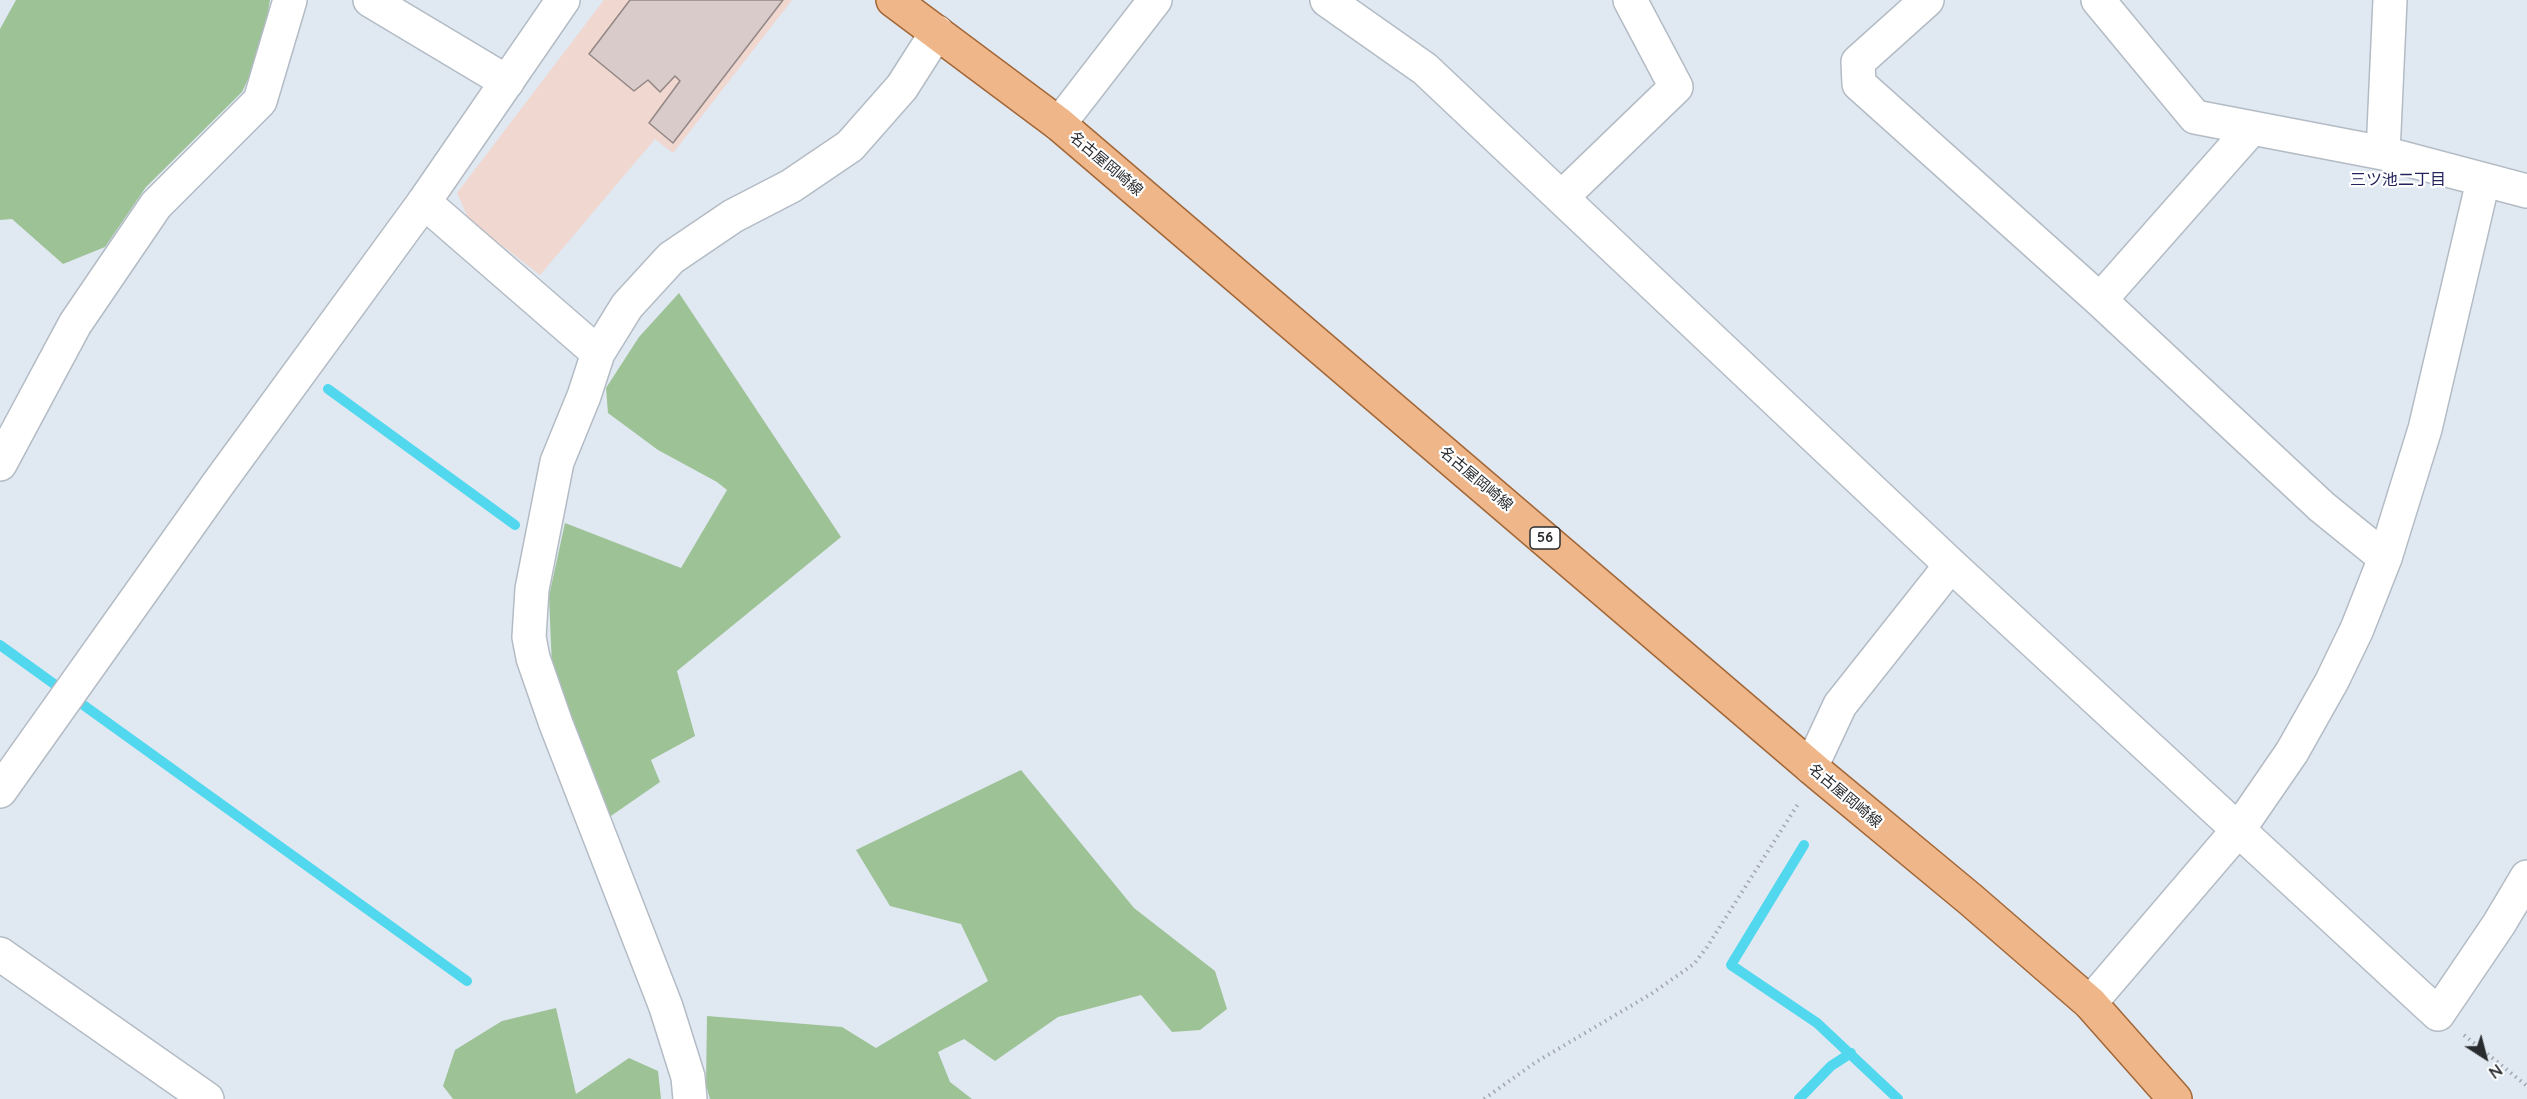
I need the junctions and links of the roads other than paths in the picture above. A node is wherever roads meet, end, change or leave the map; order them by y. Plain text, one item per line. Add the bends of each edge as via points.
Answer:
1 (290, 0) edge
2 (370, 0) edge
3 (563, 0) edge
4 (893, 0) edge
5 (1155, 0) edge
6 (1327, 0) edge
7 (1630, 0) edge
8 (1928, 0) edge
9 (2098, 0) edge
10 (2390, 0) edge
11 (938, 32) junction
12 (507, 82) junction
13 (1059, 124) junction
14 (2251, 129) junction
15 (2383, 153) junction
16 (2483, 181) junction
17 (2527, 191) edge
18 (1562, 197) junction
19 (424, 202) junction
20 (2100, 300) junction
21 (598, 353) junction
22 (0, 464) edge
23 (2385, 558) junction
24 (1951, 565) junction
25 (1814, 770) junction
26 (0, 791) edge
27 (2239, 830) junction
28 (2527, 877) edge
29 (0, 954) edge
30 (2090, 1003) junction
31 (2167, 1097) edge
32 (207, 1099) edge
33 (690, 1099) edge

1 - 22 street via 260,101 156,205 75,324
2 - 12 street
3 - 12 street
4 - 11 main road, 名古屋岡崎線 / 56
5 - 13 street
6 - 18 street via 1425,69
7 - 18 street via 1676,87
8 - 20 street via 1858,62 1859,84
9 - 14 street via 2195,117
10 - 15 street
11 - 13 main road, 名古屋岡崎線 / 56
11 - 21 street via 902,87 850,146 671,258 627,306
12 - 19 street
13 - 25 main road, 名古屋岡崎線 / 56
14 - 15 street
14 - 20 street
15 - 16 street
16 - 17 street
16 - 23 street via 2425,429
18 - 24 street
19 - 21 street
19 - 26 street
20 - 23 street via 2322,507
21 - 33 street via 557,462 532,589 530,637 533,658 556,724 666,1007 688,1077
23 - 27 street via 2332,681 2292,752
24 - 25 street via 1840,705
24 - 27 street
25 - 30 main road, 名古屋岡崎線 / 56
27 - 28 street via 2438,1014
27 - 30 street
29 - 32 street
30 - 31 main road, 名古屋岡崎線 / 56

